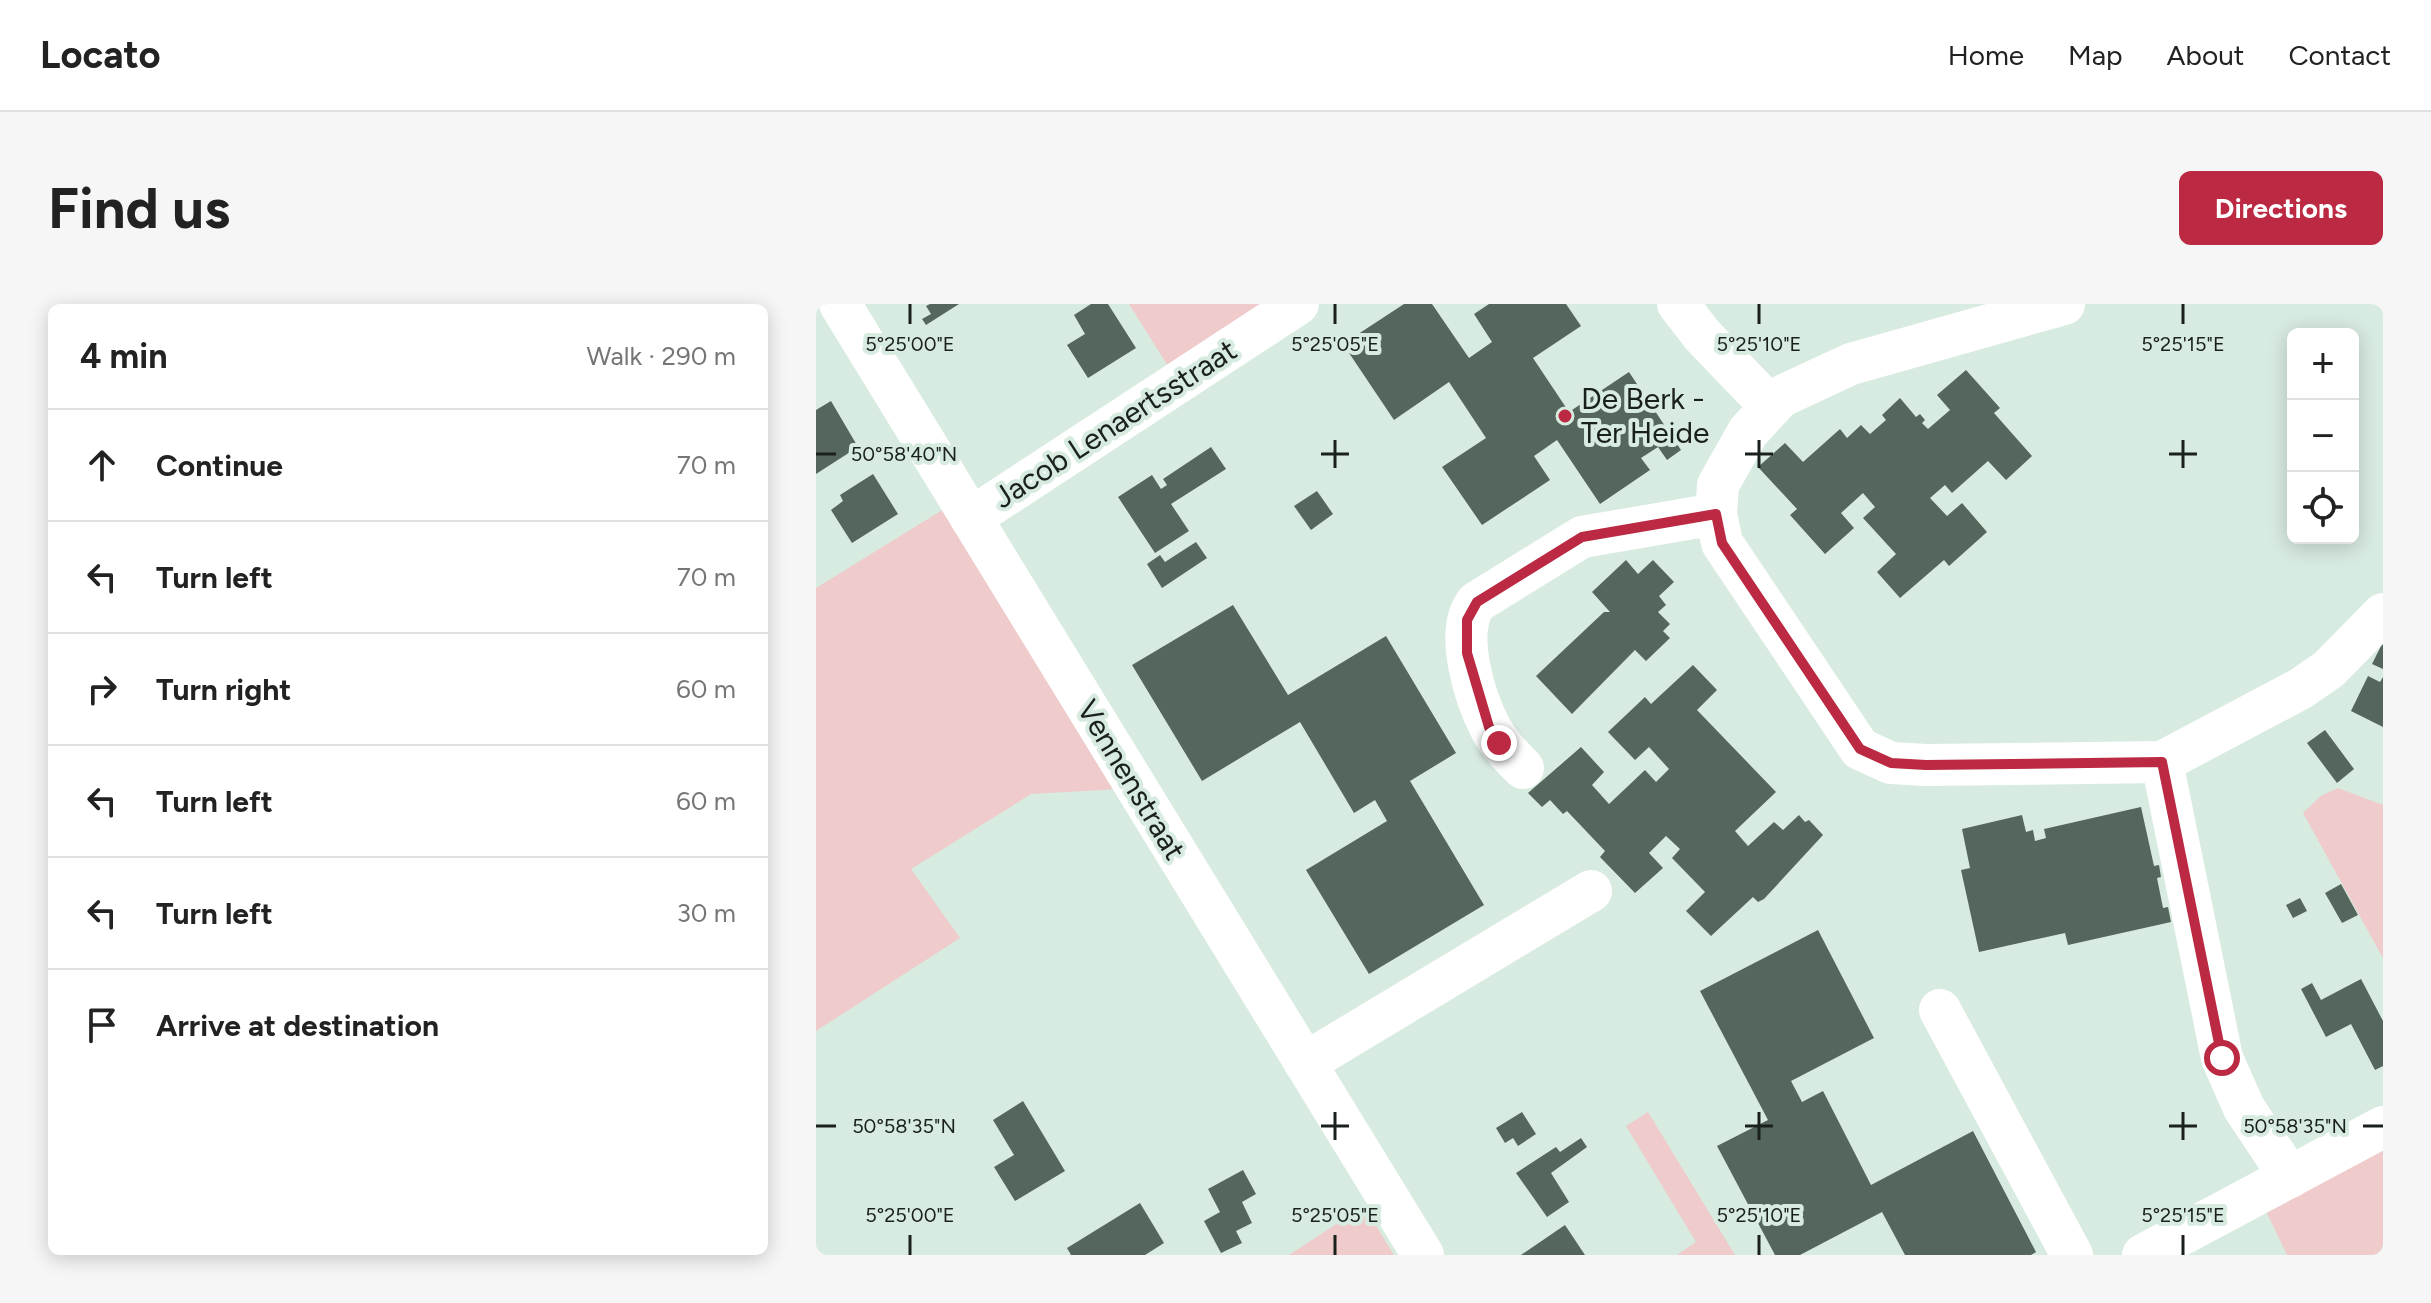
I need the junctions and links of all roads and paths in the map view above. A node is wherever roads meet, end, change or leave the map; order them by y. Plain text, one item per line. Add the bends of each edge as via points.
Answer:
1 (840, 304) edge
2 (1298, 304) edge
3 (1678, 304) edge
4 (2064, 304) edge
5 (1771, 407) junction
6 (1716, 514) junction
7 (971, 518) junction
8 (2383, 614) edge
9 (2162, 762) junction
10 (1523, 768) dead end
11 (1591, 891) dead end
12 (1940, 1010) dead end
13 (1305, 1063) junction
14 (2383, 1127) edge
15 (2290, 1177) junction
16 (1423, 1255) edge
17 (2072, 1255) edge
18 (2143, 1255) edge

1 - 7 street, Vennenstraat
2 - 7 street, Jacob Lenaertsstraat
3 - 5 street
4 - 5 street via 1851,364 1780,397
5 - 6 street via 1748,432 1718,485
6 - 9 street via 1722,543 1860,749 1891,763 1926,765
6 - 10 street via 1582,537 1470,609 1465,634 1474,684 1489,727
7 - 13 street, Vennenstraat
8 - 9 street via 2329,669 2300,689
9 - 15 street via 2222,1058 2244,1108
11 - 13 street
12 - 17 street
13 - 16 street, Vennenstraat
14 - 15 street
15 - 18 street

